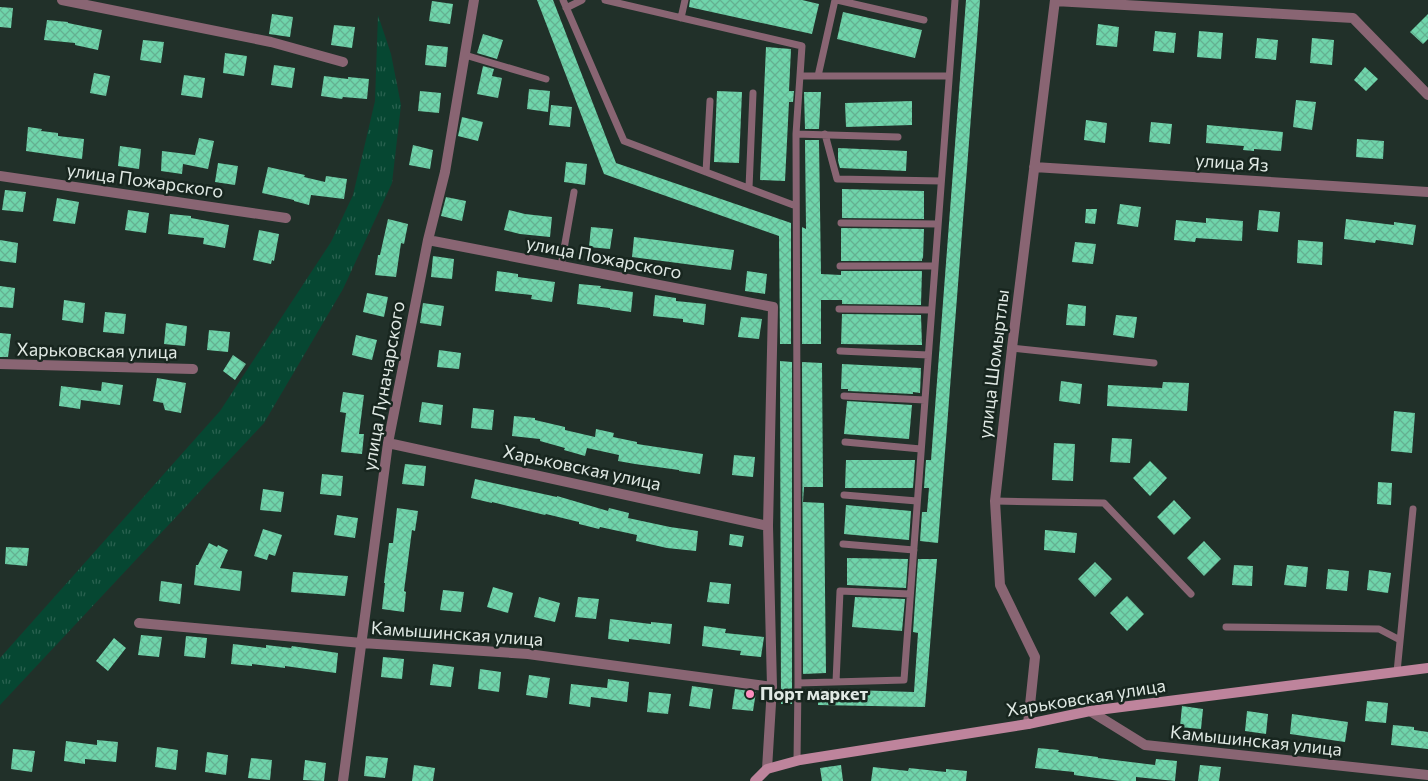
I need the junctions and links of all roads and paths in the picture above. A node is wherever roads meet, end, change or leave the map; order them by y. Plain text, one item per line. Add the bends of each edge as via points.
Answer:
1 (62, 0) edge
2 (474, 0) edge
3 (563, 0) edge
4 (582, 0) edge
5 (605, 0) edge
6 (685, 0) edge
7 (836, 0) edge
8 (955, 0) edge
9 (1055, 1) edge
10 (637, 4) edge
11 (566, 8) junction
12 (681, 18) junction
13 (924, 20) dead end
14 (465, 55) junction
15 (343, 62) dead end
16 (800, 76) junction
17 (818, 76) junction
18 (949, 76) junction
19 (546, 79) dead end
20 (753, 93) dead end
21 (1428, 95) edge
22 (710, 101) dead end
23 (796, 134) junction
24 (825, 134) junction
25 (898, 137) dead end
26 (1034, 167) junction
27 (706, 172) junction
28 (0, 176) edge
29 (941, 181) junction
30 (749, 188) junction
31 (574, 192) dead end
32 (1428, 192) edge
33 (796, 206) junction
34 (286, 218) dead end
35 (841, 223) dead end
36 (938, 224) junction
37 (428, 240) junction
38 (562, 266) junction
39 (840, 266) dead end
40 (935, 266) junction
41 (839, 309) dead end
42 (932, 310) junction
43 (1012, 348) junction
44 (840, 352) dead end
45 (928, 355) junction
46 (1154, 363) dead end
47 (0, 364) edge
48 (193, 369) dead end
49 (844, 396) dead end
50 (925, 400) junction
51 (846, 442) dead end
52 (388, 443) junction
53 (921, 449) junction
54 (844, 495) dead end
55 (917, 501) junction
56 (995, 501) junction
57 (1413, 509) dead end
58 (768, 526) junction
59 (843, 544) dead end
60 (914, 550) junction
61 (910, 594) junction
62 (1191, 594) dead end
63 (139, 623) dead end
64 (1226, 627) dead end
65 (1400, 640) junction
66 (362, 643) junction
67 (1428, 668) edge
68 (1396, 672) junction
69 (836, 682) junction
70 (798, 683) junction
71 (772, 687) junction
72 (1090, 711) junction
73 (1028, 724) junction
74 (797, 761) junction
75 (767, 769) junction
76 (1428, 775) edge
77 (343, 781) edge
78 (755, 781) edge

1 - 15 street via 271,42
2 - 14 street, улица Луначарского
3 - 11 lane
4 - 11 lane
5 - 10 lane
6 - 12 lane
7 - 13 lane
7 - 17 lane
8 - 18 lane
9 - 21 street via 1354,18
9 - 26 street, улица Шомыртлы
10 - 12 lane
11 - 27 lane via 624,141
12 - 16 lane via 802,46
14 - 19 lane
14 - 37 street, улица Луначарского via 446,172
16 - 17 lane
16 - 23 lane
17 - 18 lane
18 - 29 lane
20 - 30 lane
22 - 27 lane
23 - 24 lane
23 - 33 lane
24 - 25 lane
24 - 29 lane via 838,179
26 - 32 street, улица Яз
26 - 43 street, улица Шомыртлы
27 - 30 lane
28 - 34 street, улица Пожарского
29 - 36 lane
30 - 33 lane
31 - 38 lane
33 - 70 lane
35 - 36 lane
36 - 40 lane
37 - 38 street, улица Пожарского
37 - 52 street, улица Луначарского
38 - 58 street, улица Пожарского via 773,307
39 - 40 lane
40 - 42 lane
41 - 42 lane
42 - 45 lane
43 - 46 lane
43 - 56 street, улица Шомыртлы
44 - 45 lane
45 - 50 lane
47 - 48 street, Харьковская улица
49 - 50 lane
50 - 53 lane
51 - 53 lane
52 - 58 street, Харьковская улица
52 - 66 street, улица Луначарского
53 - 55 lane
54 - 55 lane
55 - 60 lane
56 - 62 lane via 1104,503
56 - 73 street, улица Шомыртлы via 1000,585 1035,657
57 - 65 lane
58 - 71 street
59 - 60 lane
60 - 61 lane
61 - 69 lane via 904,680
61 - 69 lane via 840,591
63 - 66 street, Камышинская улица
64 - 65 lane via 1379,629
65 - 68 lane
66 - 71 street, Камышинская улица via 528,654
66 - 77 street, улица Луначарского
67 - 68 street, Харьковская улица
68 - 72 street, Харьковская улица
69 - 70 lane
70 - 74 lane
71 - 75 street
72 - 73 street, Харьковская улица
72 - 76 street, Камышинская улица via 1145,745
73 - 74 street, Харьковская улица
74 - 75 street, Харьковская улица
75 - 78 street

